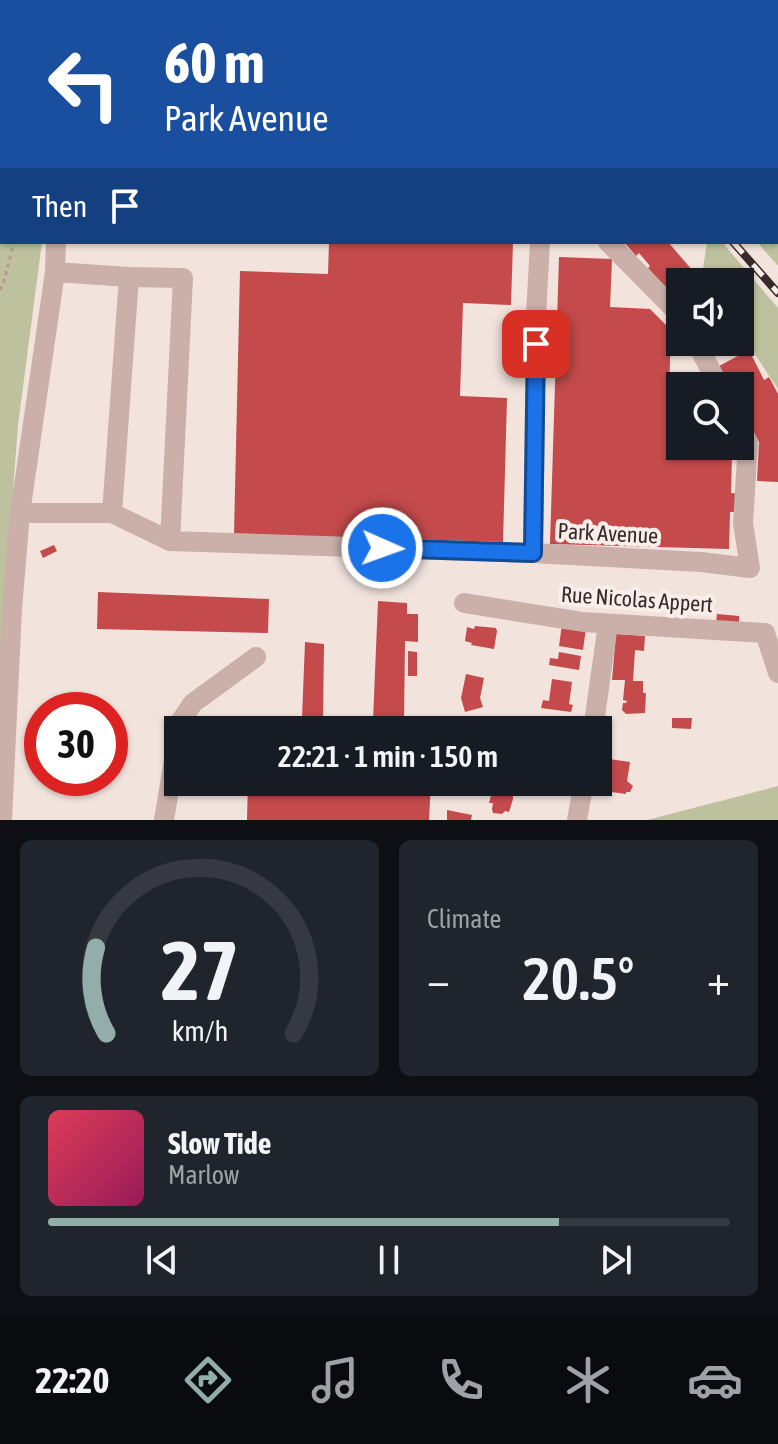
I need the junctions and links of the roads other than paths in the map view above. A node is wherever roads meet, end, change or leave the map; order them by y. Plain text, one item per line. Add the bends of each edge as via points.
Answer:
1 (56, 244) edge
2 (540, 244) edge
3 (610, 244) edge
4 (55, 272) junction
5 (129, 277) junction
6 (666, 301) edge
7 (747, 460) edge
8 (20, 513) junction
9 (112, 513) junction
10 (170, 541) junction
11 (533, 553) junction
12 (464, 603) dead end
13 (608, 624) junction
14 (256, 657) dead end
15 (778, 673) edge
16 (184, 716) edge
17 (595, 716) edge
18 (168, 796) edge
19 (581, 796) edge
20 (2, 820) edge
21 (164, 820) edge
22 (577, 820) edge

1 - 4 street
2 - 11 street, Park Avenue
3 - 6 street
4 - 5 street
4 - 8 street
5 - 9 street
5 - 10 street via 183,278
7 - 11 street, Park Avenue via 743,523 750,568
8 - 9 street
8 - 20 street
9 - 10 street
10 - 11 street
12 - 13 street, Rue Nicolas Appert
13 - 15 street, Rue Nicolas Appert via 765,633
13 - 17 street
14 - 16 street via 193,703
18 - 21 street
19 - 22 street

